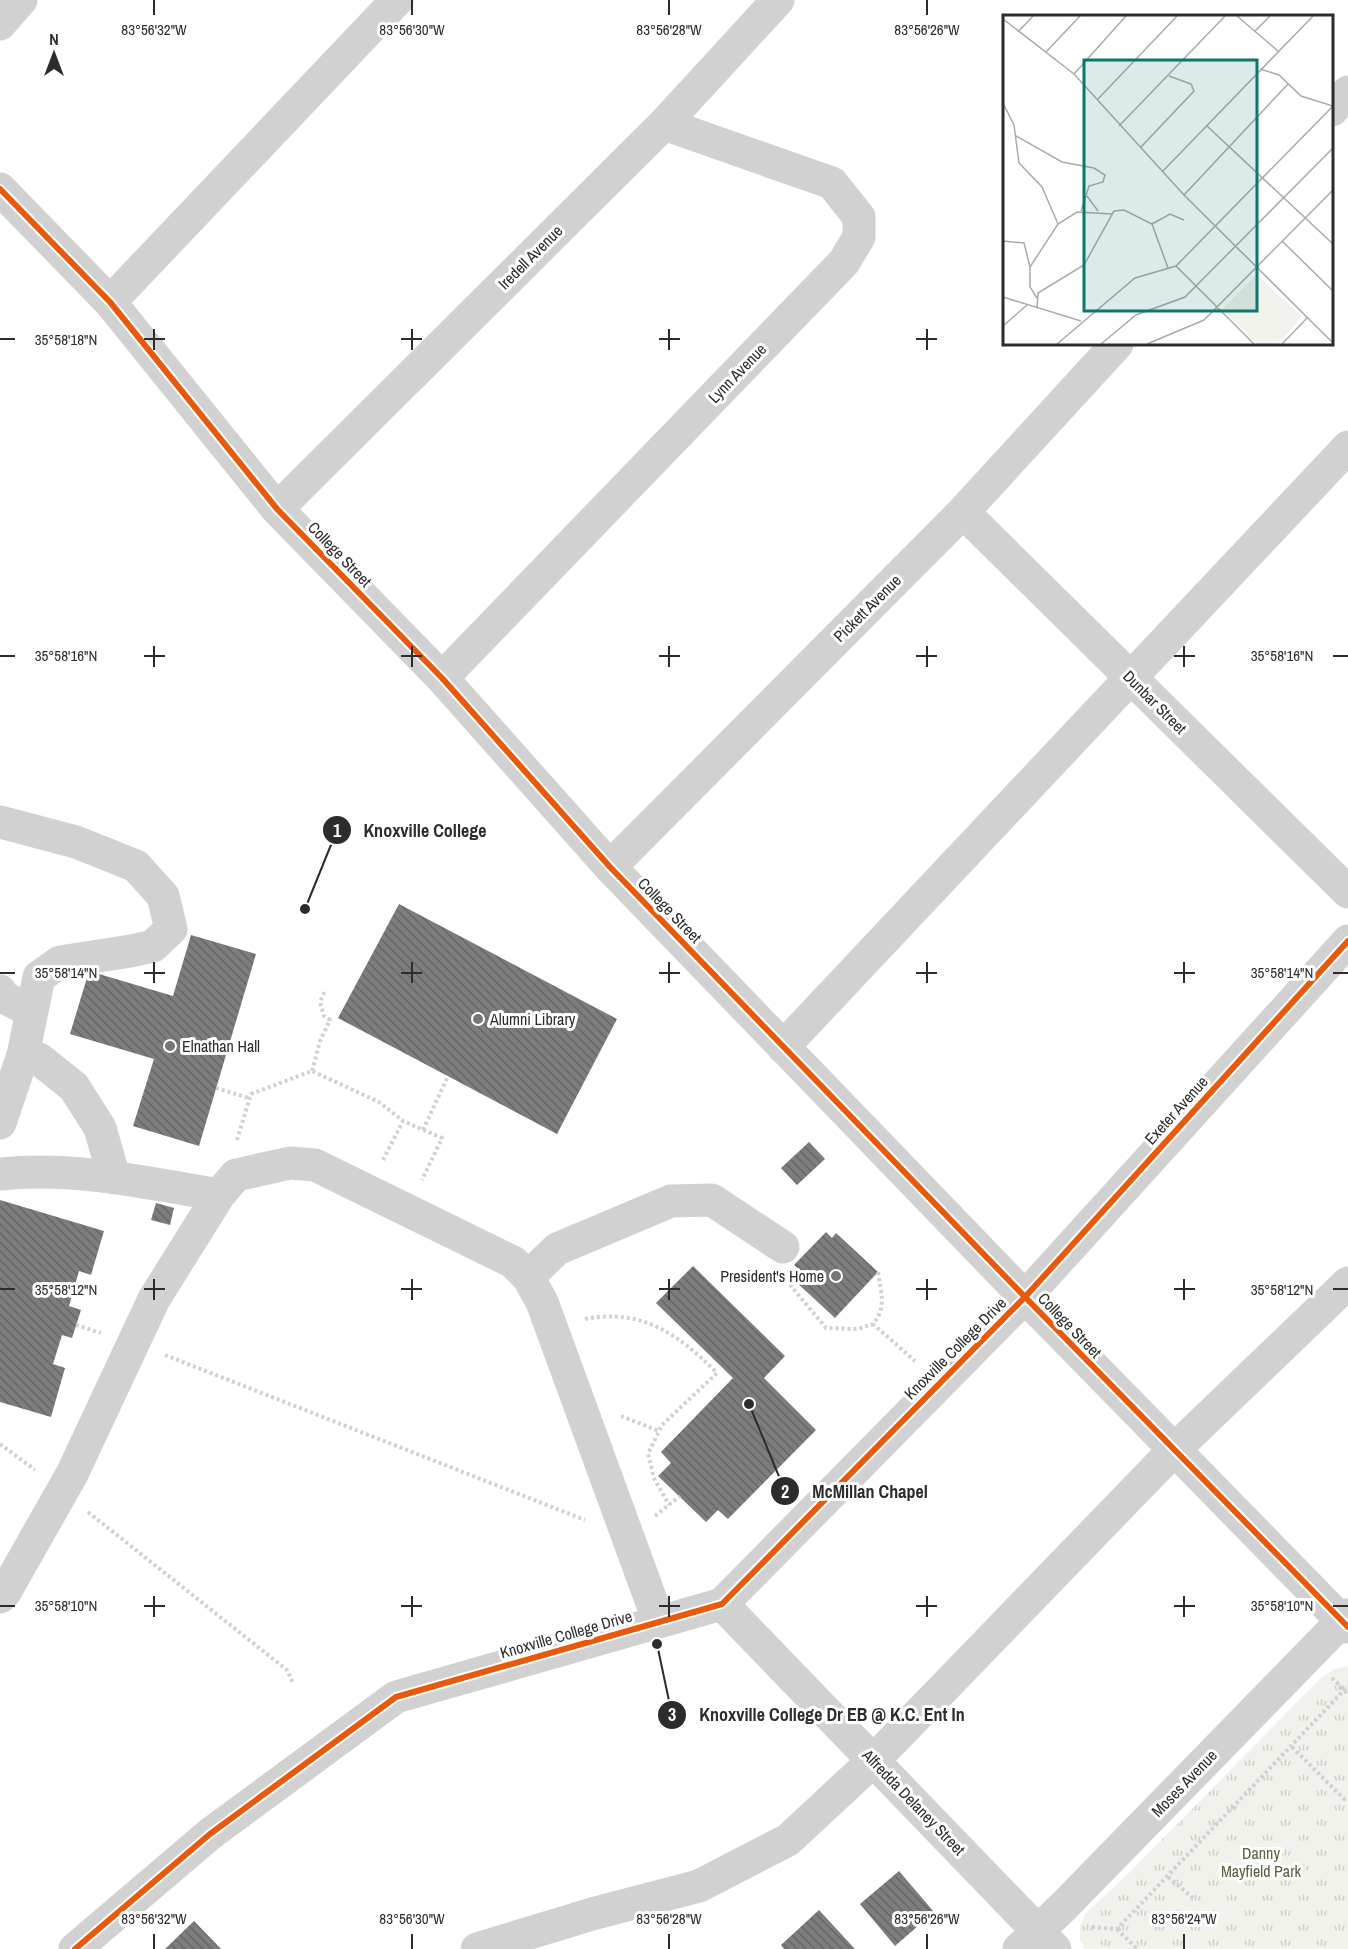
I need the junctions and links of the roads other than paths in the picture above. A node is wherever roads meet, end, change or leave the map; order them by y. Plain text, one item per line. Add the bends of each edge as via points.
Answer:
1 (21, 0) edge
2 (397, 0) edge
3 (778, 0) edge
4 (0, 24) edge
5 (1348, 92) edge
6 (1333, 109) edge
7 (664, 124) junction
8 (0, 189) edge
9 (110, 302) junction
10 (1117, 345) edge
11 (1348, 447) edge
12 (277, 509) junction
13 (963, 512) junction
14 (442, 678) junction
15 (1131, 678) junction
16 (0, 822) edge
17 (610, 867) junction
18 (1348, 892) edge
19 (1348, 941) edge
20 (0, 991) edge
21 (32, 1012) junction
22 (783, 1047) junction
23 (23, 1055) junction
24 (0, 1123) edge
25 (0, 1174) edge
26 (114, 1177) junction
27 (228, 1185) junction
28 (783, 1247) road end
29 (528, 1277) junction
30 (1348, 1283) edge
31 (1025, 1298) junction
32 (1174, 1450) junction
33 (0, 1598) edge
34 (722, 1604) junction
35 (1346, 1621) edge
36 (659, 1622) junction
37 (874, 1760) junction
38 (1037, 1944) edge
39 (75, 1949) edge
40 (477, 1949) edge

1 - 4 street
2 - 9 street
3 - 7 street, Iredell Avenue
5 - 6 street
7 - 12 street, Iredell Avenue
7 - 14 street, Lynn Avenue via 832,183 859,216 859,237 844,262
8 - 9 street, College Street
9 - 12 street, College Street
10 - 13 street, Pickett Avenue
11 - 15 street
12 - 14 street, College Street
13 - 15 street, Dunbar Street
13 - 17 street, Pickett Avenue
14 - 17 street, College Street
15 - 18 street, Dunbar Street
15 - 22 street
16 - 21 street via 76,842 136,866 163,896 171,929 153,946 60,962 39,977
17 - 22 street, College Street
19 - 31 street, Exeter Avenue
20 - 21 street via 2,996
21 - 23 street
22 - 31 street, College Street
23 - 24 street
23 - 26 street via 39,1059 74,1087 100,1128
25 - 26 street
26 - 27 street
27 - 29 street via 290,1164 315,1165 513,1262
27 - 33 street via 154,1299 72,1474
28 - 29 street via 712,1200 671,1201 557,1249
29 - 36 street via 553,1330
30 - 32 street
31 - 32 street, College Street
31 - 34 street, Knoxville College Drive
32 - 35 street, College Street
32 - 37 street
34 - 36 street, Knoxville College Drive
34 - 37 street, Alfredda Delaney Street
35 - 38 street, Moses Avenue
36 - 39 street, Knoxville College Drive via 396,1697 210,1834
37 - 38 street, Alfredda Delaney Street
37 - 40 street via 788,1840 699,1886

